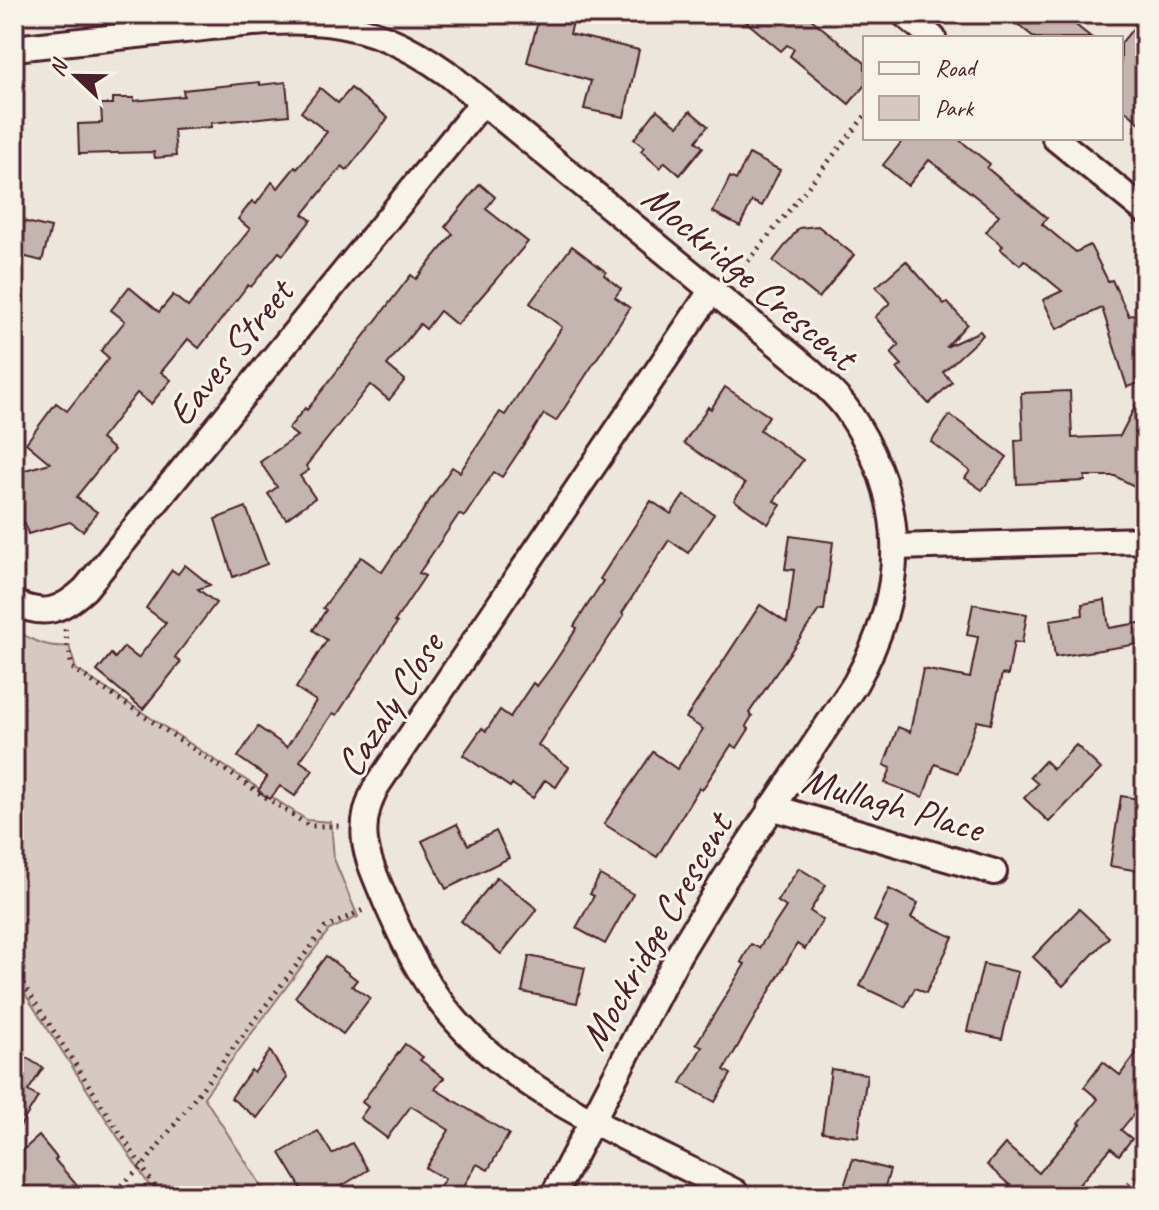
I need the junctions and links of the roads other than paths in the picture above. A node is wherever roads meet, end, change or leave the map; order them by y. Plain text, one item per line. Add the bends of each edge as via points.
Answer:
1 (904, 14) edge
2 (120, 25) edge
3 (931, 36) edge
4 (14, 48) edge
5 (483, 102) junction
6 (1057, 140) edge
7 (1145, 211) edge
8 (716, 294) junction
9 (1145, 540) edge
10 (895, 547) junction
11 (14, 603) edge
12 (771, 807) junction
13 (994, 872) dead end
14 (592, 1119) junction
15 (735, 1192) dead end
16 (553, 1196) edge

1 - 3 street
2 - 4 street, Mockridge Crescent
2 - 5 street, Mockridge Crescent via 309,20 345,25 409,48
5 - 8 street, Mockridge Crescent
5 - 11 street, Eaves Street via 85,589 55,610 31,611
6 - 7 street
8 - 10 street, Mockridge Crescent via 809,370 846,408 882,474
8 - 14 street, Cazaly Close via 376,787 363,822 363,842 410,955 456,1021 514,1074
9 - 10 street
10 - 12 street, Mockridge Crescent via 893,582 872,652
12 - 13 street, Mullagh Place
12 - 14 street, Mockridge Crescent via 679,954
14 - 15 street, Cazaly Close
14 - 16 street, Mockridge Crescent

